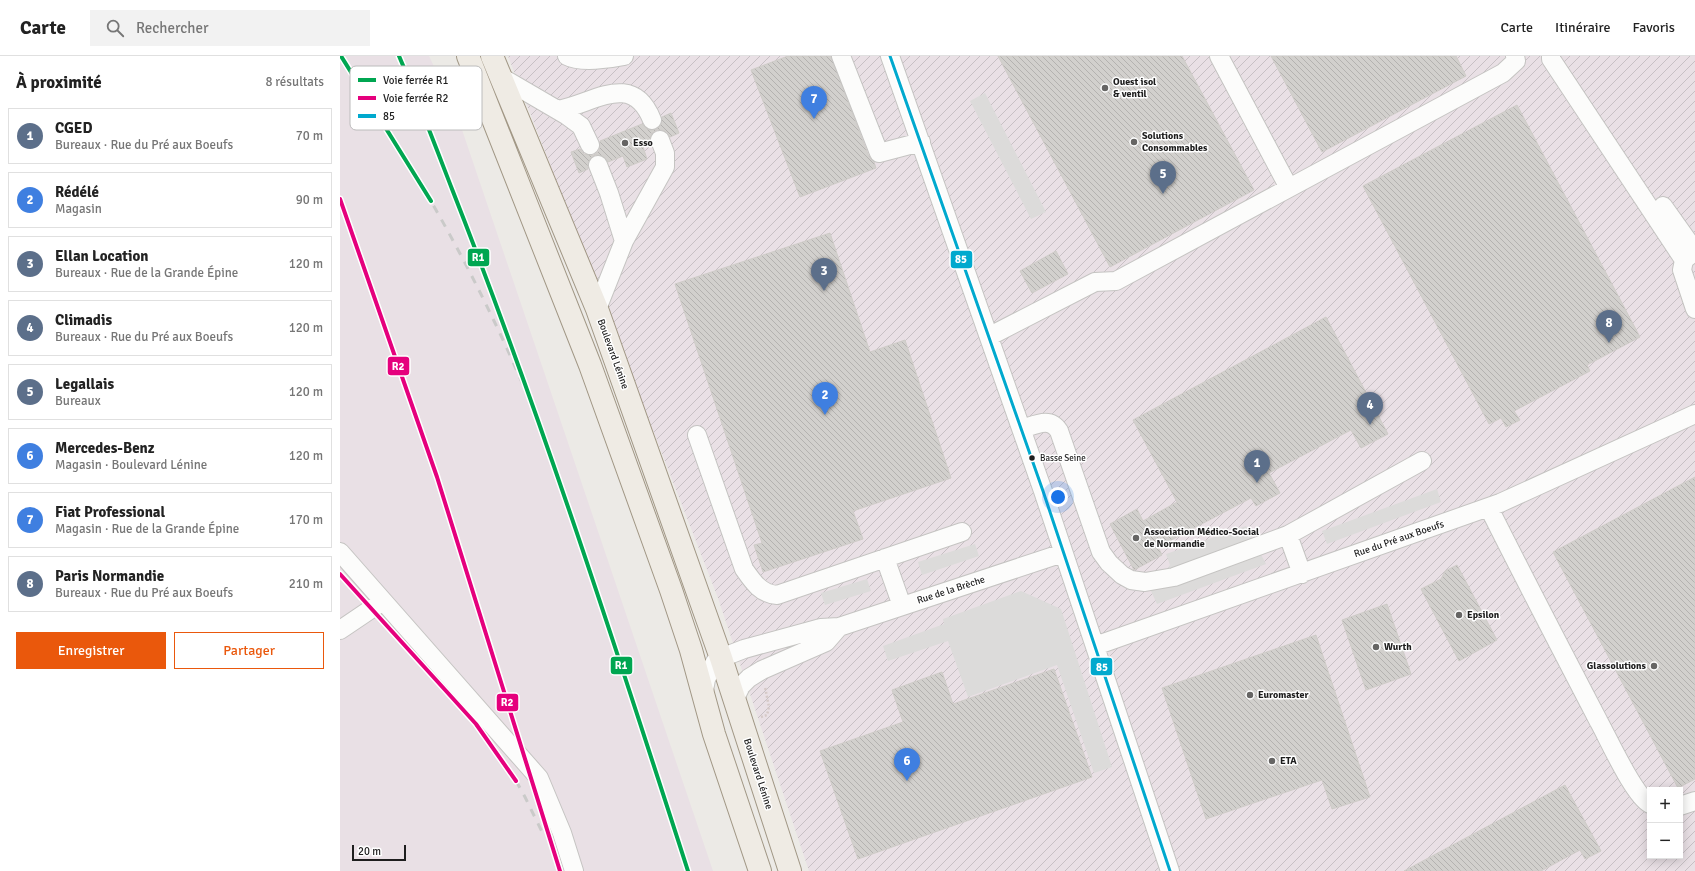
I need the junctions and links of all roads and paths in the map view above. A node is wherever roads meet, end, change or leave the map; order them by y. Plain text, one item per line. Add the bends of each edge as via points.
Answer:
1 (468, 56) edge
2 (492, 56) edge
3 (567, 56) edge
4 (624, 56) edge
5 (841, 56) edge
6 (890, 56) edge
7 (1220, 56) edge
8 (1516, 56) edge
9 (1551, 56) edge
10 (1564, 56) edge
11 (472, 66) edge
12 (501, 77) junction
13 (482, 91) edge
14 (558, 110) junction
15 (652, 120) dead end
16 (660, 140) dead end
17 (921, 142) junction
18 (590, 145) dead end
19 (598, 165) dead end
20 (1289, 188) junction
21 (624, 241) junction
22 (1691, 254) edge
23 (597, 309) junction
24 (1695, 309) edge
25 (990, 336) junction
26 (1695, 414) edge
27 (1022, 429) junction
28 (697, 435) dead end
29 (1422, 461) dead end
30 (1489, 508) junction
31 (962, 532) dead end
32 (1288, 535) junction
33 (340, 552) edge
34 (1063, 553) junction
35 (885, 558) junction
36 (1302, 574) junction
37 (383, 601) junction
38 (902, 606) junction
39 (840, 627) junction
40 (340, 630) edge
41 (1095, 646) junction
42 (691, 650) junction
43 (720, 668) junction
44 (749, 678) junction
45 (703, 697) junction
46 (734, 700) junction
47 (1695, 801) edge
48 (1647, 803) edge
49 (1683, 805) edge
50 (574, 871) edge
51 (760, 871) edge
52 (790, 871) edge
53 (1170, 871) edge

1 - 11 main road, Boulevard Lénine
2 - 12 main road, Boulevard Lénine
3 - 4 street via 591,60
5 - 17 street via 879,153
6 - 17 street
7 - 20 street
8 - 20 street via 1516,61 1503,73
9 - 22 street
10 - 22 street via 1566,64
12 - 14 street
12 - 23 main road, Boulevard Lénine
13 - 42 main road, Boulevard Lénine via 590,365
14 - 15 street via 611,93 627,93 645,106
14 - 18 street via 581,126
16 - 21 street via 665,153 665,167
17 - 25 street
19 - 21 street
20 - 25 street via 1116,281 1095,282
21 - 23 street
22 - 24 street via 1682,270
23 - 43 main road, Boulevard Lénine
25 - 27 street
26 - 30 street, Rue du Pré aux Boeufs
27 - 32 street via 1044,422 1056,426 1102,552 1109,563 1131,580 1145,582 1174,577
27 - 34 street
28 - 35 street via 744,569 762,591 777,594
29 - 32 street
30 - 36 street, Rue du Pré aux Boeufs
30 - 48 street via 1637,792
31 - 35 street
32 - 36 street
33 - 37 street
34 - 38 street, Rue de la Brèche
34 - 41 street
35 - 38 street
36 - 41 street, Rue du Pré aux Boeufs
37 - 40 street
37 - 50 street via 539,778 562,833
38 - 39 street, Rue de la Brèche
39 - 43 street, Rue de la Brèche via 821,628 744,649
39 - 44 street, Rue de la Brèche via 826,642
41 - 53 street
42 - 43 street, Boulevard Lénine via 703,664
42 - 45 main road, Boulevard Lénine
43 - 44 street
43 - 45 street, Boulevard Lénine via 706,679
43 - 46 main road, Boulevard Lénine
44 - 46 street, Rue de la Brèche via 741,686
45 - 51 main road, Boulevard Lénine
46 - 52 main road, Boulevard Lénine
47 - 49 street

